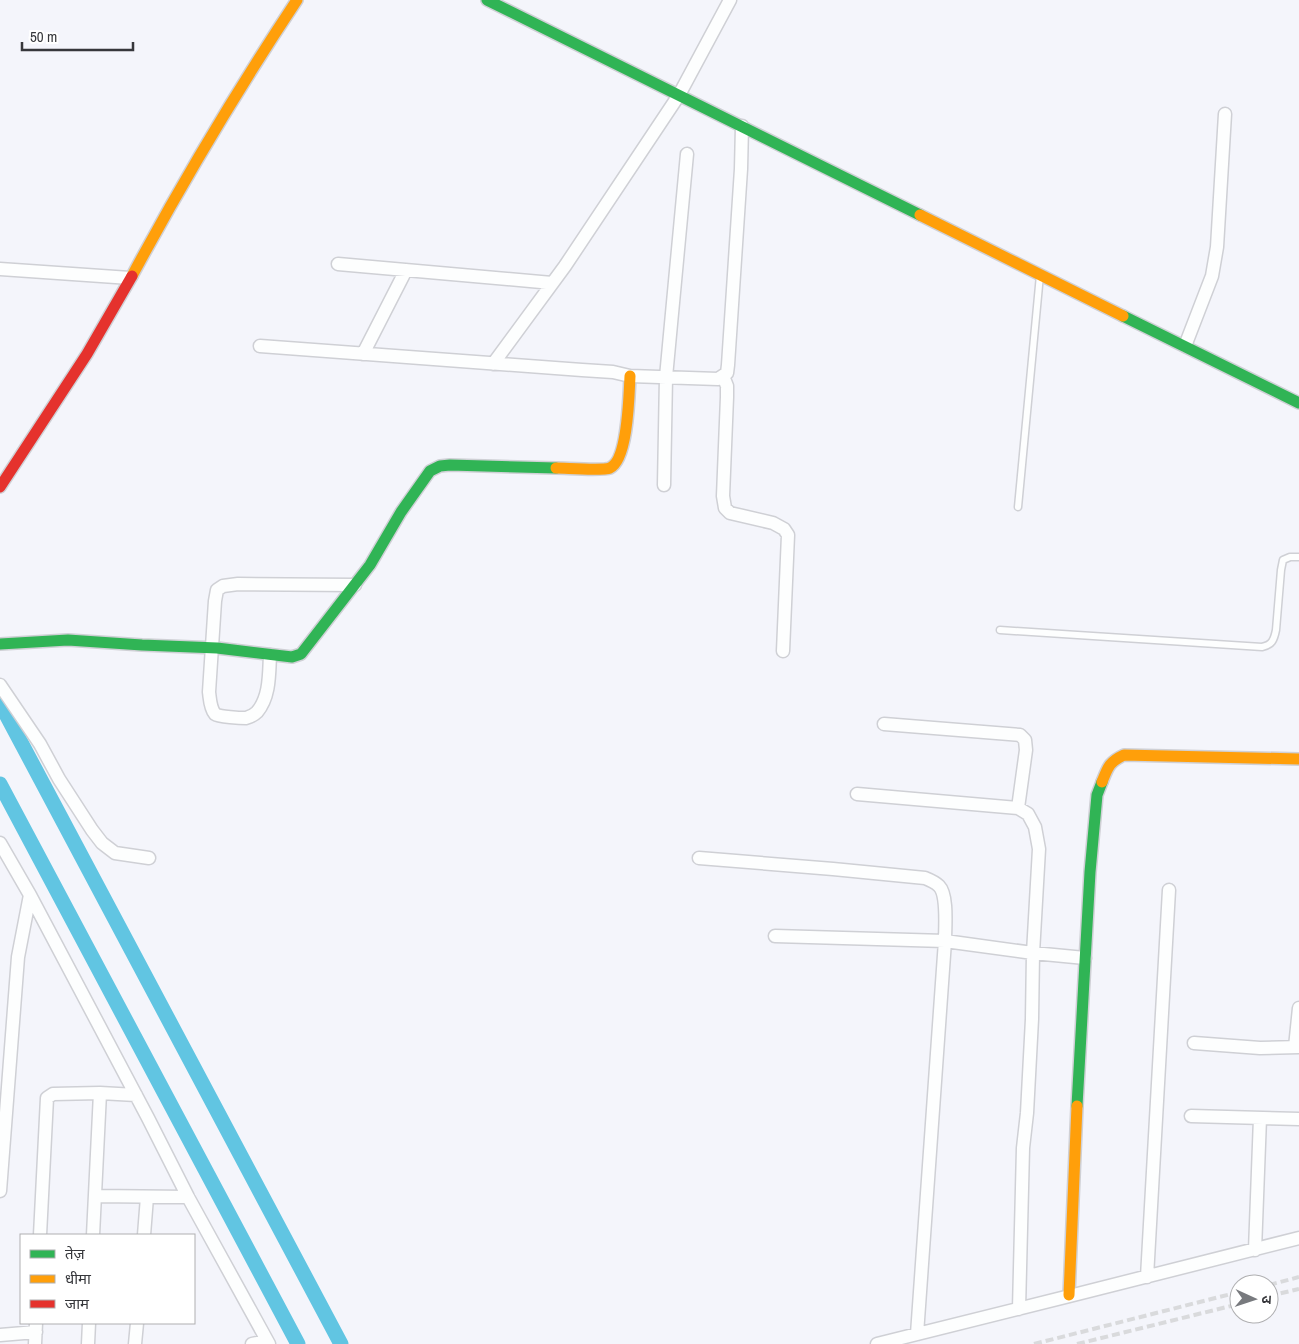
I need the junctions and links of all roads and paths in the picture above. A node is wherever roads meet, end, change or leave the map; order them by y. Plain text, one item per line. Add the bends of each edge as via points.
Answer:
1 (297, 0) edge
2 (487, 0) edge
3 (730, 0) edge
4 (679, 95) junction
5 (1225, 114) dead end
6 (742, 126) junction
7 (687, 154) dead end
8 (338, 264) dead end
9 (0, 268) edge
10 (406, 270) junction
11 (1040, 274) junction
12 (130, 278) junction
13 (552, 283) junction
14 (260, 346) dead end
15 (1185, 346) junction
16 (363, 354) junction
17 (493, 364) junction
18 (630, 376) junction
19 (723, 376) junction
20 (666, 377) junction
21 (1299, 402) edge
22 (664, 484) dead end
23 (0, 487) edge
24 (1018, 507) dead end
25 (1299, 557) edge
26 (355, 585) junction
27 (1000, 630) dead end
28 (0, 644) edge
29 (211, 648) junction
30 (783, 651) dead end
31 (270, 655) junction
32 (0, 685) edge
33 (884, 724) dead end
34 (1299, 759) edge
35 (857, 794) dead end
36 (1018, 808) junction
37 (0, 843) edge
38 (149, 858) dead end
39 (699, 858) dead end
40 (1169, 890) dead end
41 (30, 895) junction
42 (775, 936) dead end
43 (945, 941) junction
44 (1033, 953) junction
45 (1085, 958) junction
46 (1299, 1008) edge
47 (1194, 1043) dead end
48 (1297, 1047) edge
49 (100, 1093) junction
50 (4, 1094) edge
51 (136, 1095) junction
52 (1191, 1116) dead end
53 (1260, 1118) junction
54 (1299, 1120) edge
55 (1, 1158) edge
56 (0, 1191) edge
57 (94, 1196) junction
58 (147, 1197) junction
59 (188, 1197) junction
60 (40, 1234) edge
61 (93, 1234) edge
62 (144, 1234) edge
63 (1299, 1238) edge
64 (1254, 1250) junction
65 (1147, 1278) junction
66 (1069, 1295) junction
67 (1019, 1309) junction
68 (89, 1324) edge
69 (137, 1324) edge
70 (36, 1333) edge
71 (0, 1334) edge
72 (917, 1334) junction
73 (268, 1342) edge
74 (88, 1344) edge
75 (135, 1344) edge
76 (252, 1344) edge
77 (877, 1344) edge

1 - 12 street via 255,63
2 - 4 street
3 - 4 street
4 - 6 street
4 - 13 street
5 - 15 street via 1217,247 1212,276
6 - 11 street
6 - 19 street via 728,365
7 - 20 street
8 - 10 street
9 - 12 street
10 - 13 street
10 - 16 street
11 - 15 street
11 - 24 lane
12 - 23 street via 87,354
13 - 17 street
14 - 16 street
15 - 21 street
16 - 17 street
17 - 18 street
18 - 20 street
18 - 26 street via 625,435 616,465 606,469 441,465 430,471
19 - 20 street via 718,379
19 - 30 street via 727,386 725,508 730,513 774,523 788,535
20 - 22 street
25 - 27 lane via 1290,556 1283,560 1274,640 1262,647
26 - 29 street via 223,586 217,590
26 - 31 street via 301,654 292,657
28 - 29 street via 68,640
29 - 31 street
29 - 31 street via 210,705 218,716 248,718 256,714 266,694
32 - 38 street via 102,844 115,853
33 - 36 street via 1020,735 1025,740 1026,750
34 - 45 street via 1124,755 1113,760 1097,795
35 - 36 street
36 - 44 street via 1028,814 1035,827 1039,849
37 - 41 street
39 - 43 street via 934,881 944,896
40 - 65 street
41 - 50 street via 18,957
41 - 51 street
42 - 43 street
43 - 44 street
43 - 72 street
44 - 45 street
44 - 67 street
45 - 66 street
46 - 48 street
47 - 48 street
49 - 51 street
49 - 57 street
49 - 60 street via 53,1094 47,1098
50 - 55 street
51 - 59 street
52 - 53 street
53 - 54 street
53 - 64 street
55 - 56 street
57 - 58 street
57 - 61 street
58 - 59 street
58 - 62 street
59 - 73 street
63 - 64 street
64 - 65 street
65 - 66 street
66 - 67 street
67 - 72 street
68 - 74 street
69 - 75 street
70 - 71 street
72 - 77 street
73 - 76 street

